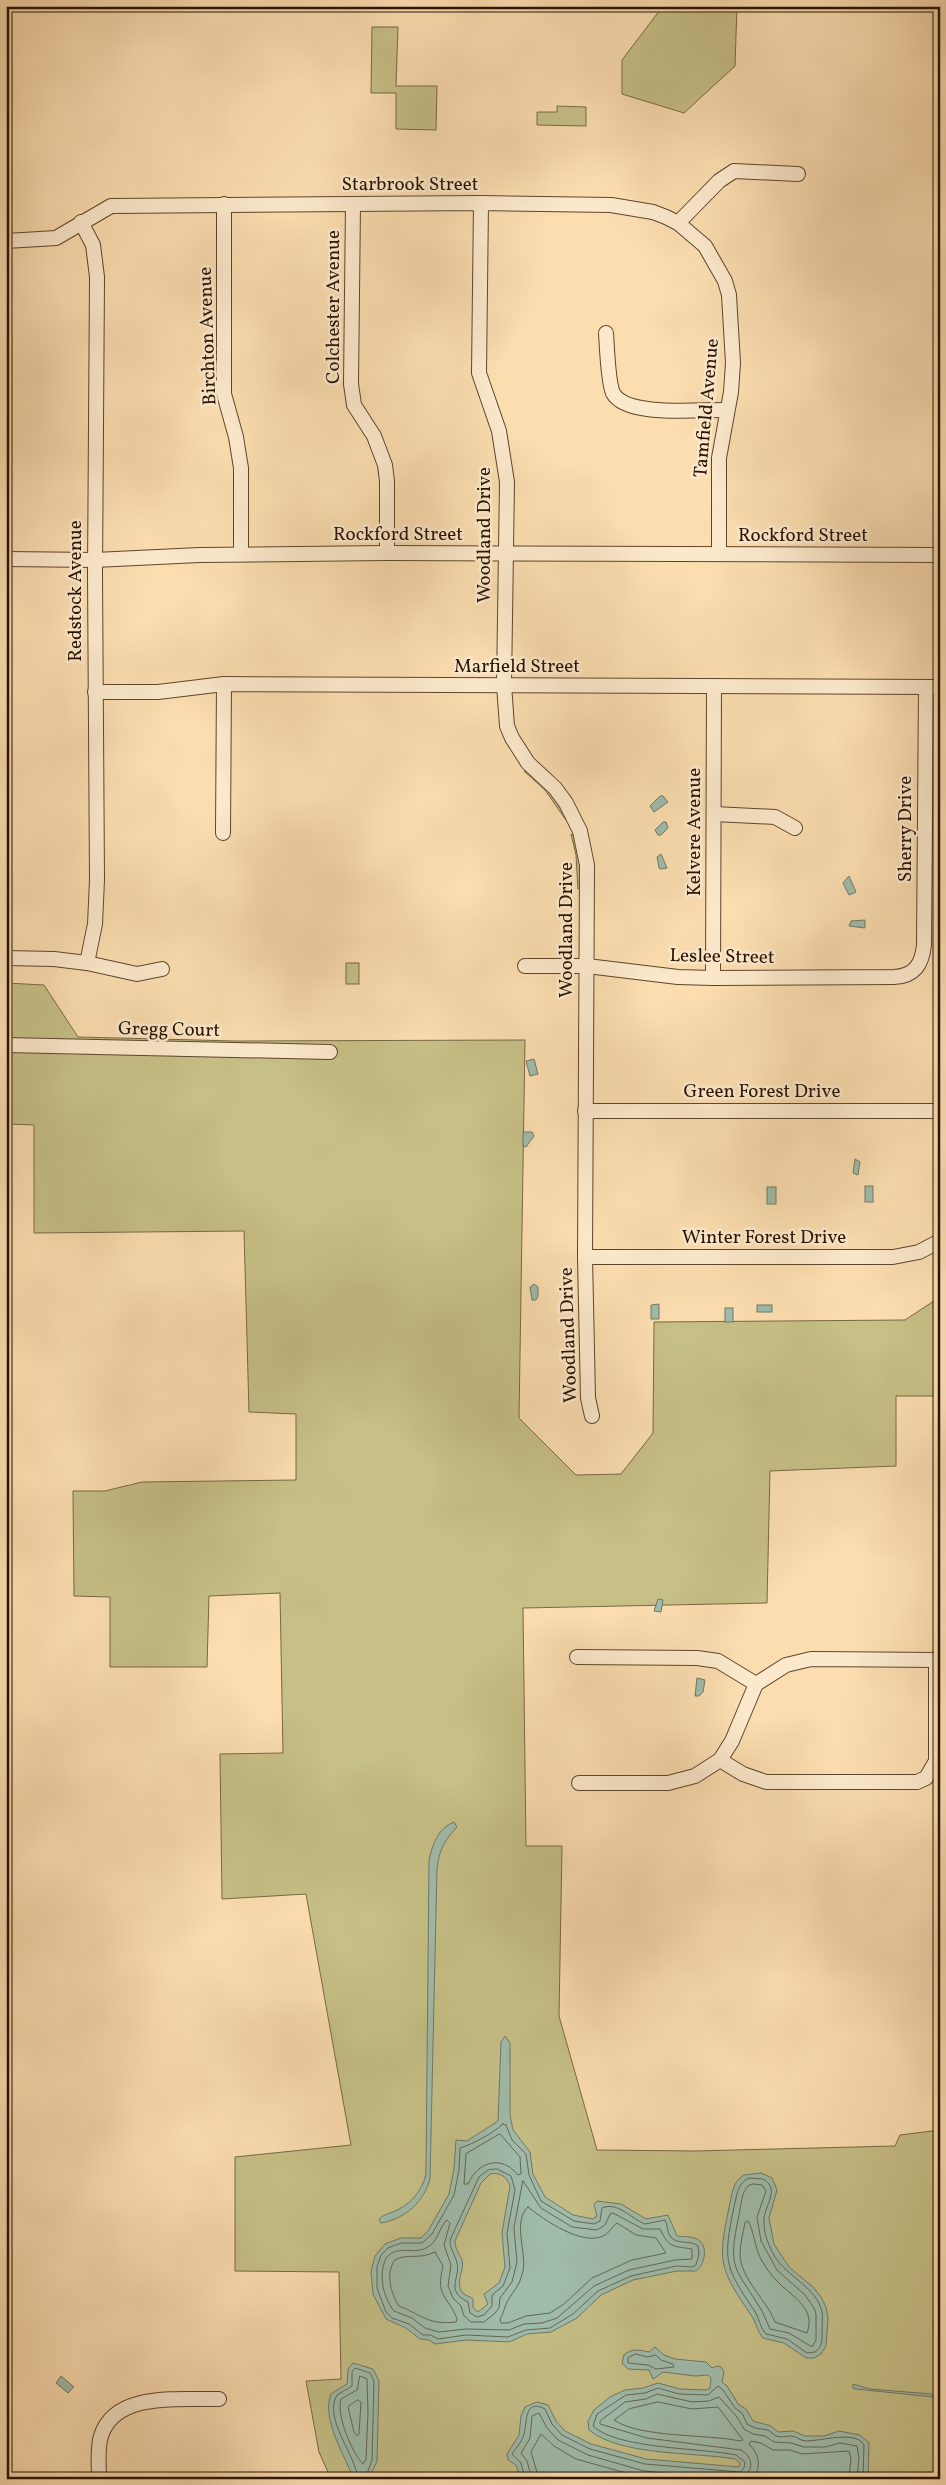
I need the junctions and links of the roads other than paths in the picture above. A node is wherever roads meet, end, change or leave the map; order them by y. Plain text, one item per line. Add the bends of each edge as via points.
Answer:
1 (798, 174) dead end
2 (481, 203) junction
3 (224, 204) junction
4 (353, 204) junction
5 (81, 222) junction
6 (678, 223) junction
7 (6, 241) edge
8 (606, 333) dead end
9 (727, 410) junction
10 (387, 553) junction
11 (241, 554) junction
12 (504, 554) junction
13 (719, 554) junction
14 (940, 555) edge
15 (6, 559) edge
16 (95, 560) junction
17 (224, 684) junction
18 (504, 686) junction
19 (714, 686) junction
20 (933, 687) edge
21 (95, 692) junction
22 (714, 814) junction
23 (794, 828) dead end
24 (223, 833) dead end
25 (6, 958) edge
26 (87, 963) junction
27 (525, 966) dead end
28 (586, 966) junction
29 (162, 969) dead end
30 (916, 969) joint
31 (713, 978) junction
32 (6, 1045) edge
33 (330, 1052) dead end
34 (585, 1111) junction
35 (940, 1111) edge
36 (940, 1241) edge
37 (585, 1257) junction
38 (592, 1416) dead end
39 (577, 1658) dead end
40 (939, 1659) edge
41 (756, 1684) junction
42 (720, 1760) junction
43 (579, 1784) dead end
44 (219, 2399) dead end
45 (99, 2479) edge

1 - 6 street via 734,171 719,181
2 - 4 street, Starbrook Street
2 - 6 street, Starbrook Street via 612,205 653,212
2 - 12 street, Woodland Drive via 479,373 499,432 506,466
3 - 4 street, Starbrook Street
3 - 5 street, Starbrook Street via 111,206
3 - 11 street, Birchton Avenue via 224,394 241,468
4 - 10 street, Colchester Avenue via 351,384 354,405 374,436 384,465
5 - 7 street, Starbrook Street via 56,238
5 - 16 street, Redstock Avenue via 93,245 96,277
6 - 9 street, Tamfield Avenue via 705,246 725,281 729,296 733,363
8 - 9 street via 613,393 625,405 645,409
9 - 13 street, Tamfield Avenue via 719,458
10 - 11 street, Rockford Street
10 - 12 street, Rockford Street
11 - 16 street, Rockford Street
12 - 13 street, Rockford Street
12 - 18 street, Woodland Drive
13 - 14 street, Rockford Street
15 - 16 street, Rockford Street
16 - 21 street, Redstock Avenue
17 - 18 street, Marfield Street
17 - 21 street, Marfield Street via 158,692
17 - 24 street
18 - 19 street, Marfield Street
18 - 28 street, Woodland Drive via 506,726 512,738 528,763 566,803 580,832 588,885
19 - 20 street, Marfield Street
19 - 22 street, Kelvere Avenue
20 - 30 street, Sherry Drive via 924,945 921,962
21 - 26 street, Redstock Avenue via 96,915
22 - 23 street via 775,817
22 - 31 street, Kelvere Avenue
25 - 26 street
26 - 29 street via 137,974
27 - 28 street, Leslee Street
28 - 31 street, Leslee Street
28 - 34 street, Woodland Drive
30 - 31 street, Leslee Street via 907,976 894,977
32 - 33 street, Gregg Court
34 - 35 street, Green Forest Drive
34 - 37 street, Woodland Drive
36 - 37 street, Winter Forest Drive via 919,1252 893,1256
37 - 38 street, Woodland Drive via 588,1398
39 - 41 street via 698,1658 718,1661
40 - 41 street via 811,1659 786,1665
40 - 42 street via 936,1761 926,1778 916,1782 766,1782 743,1774
41 - 42 street via 732,1741
42 - 43 street via 695,1776 668,1783
44 - 45 street via 126,2406 112,2418 102,2435

